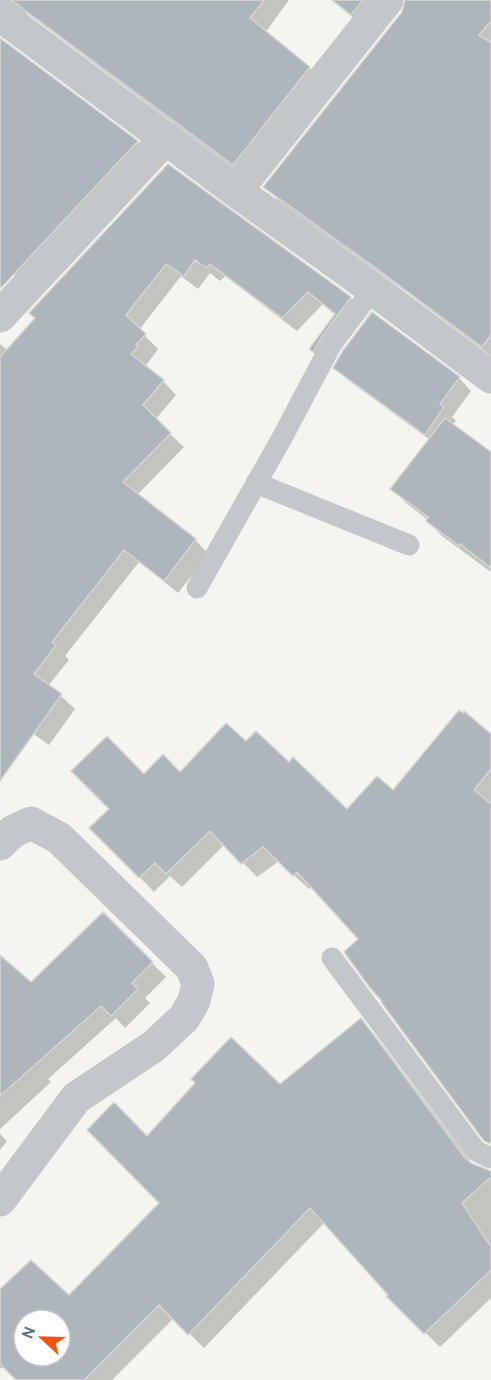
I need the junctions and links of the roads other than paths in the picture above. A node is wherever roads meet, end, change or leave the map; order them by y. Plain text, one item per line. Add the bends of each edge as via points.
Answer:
1 (387, 0) edge
2 (0, 15) edge
3 (166, 138) junction
4 (236, 191) junction
5 (373, 289) junction
6 (0, 316) edge
7 (491, 377) edge
8 (256, 483) junction
9 (409, 545) dead end
10 (197, 588) dead end
11 (0, 844) edge
12 (332, 958) dead end
13 (491, 1158) edge
14 (0, 1200) edge

1 - 4 street
2 - 3 street
3 - 4 street
3 - 6 street
4 - 5 street
5 - 7 street
5 - 8 lane via 332,345
8 - 9 lane
8 - 10 lane
11 - 14 street via 12,832 32,824 59,838 192,968 198,984 184,1018 154,1046 76,1098
12 - 13 lane via 476,1151

